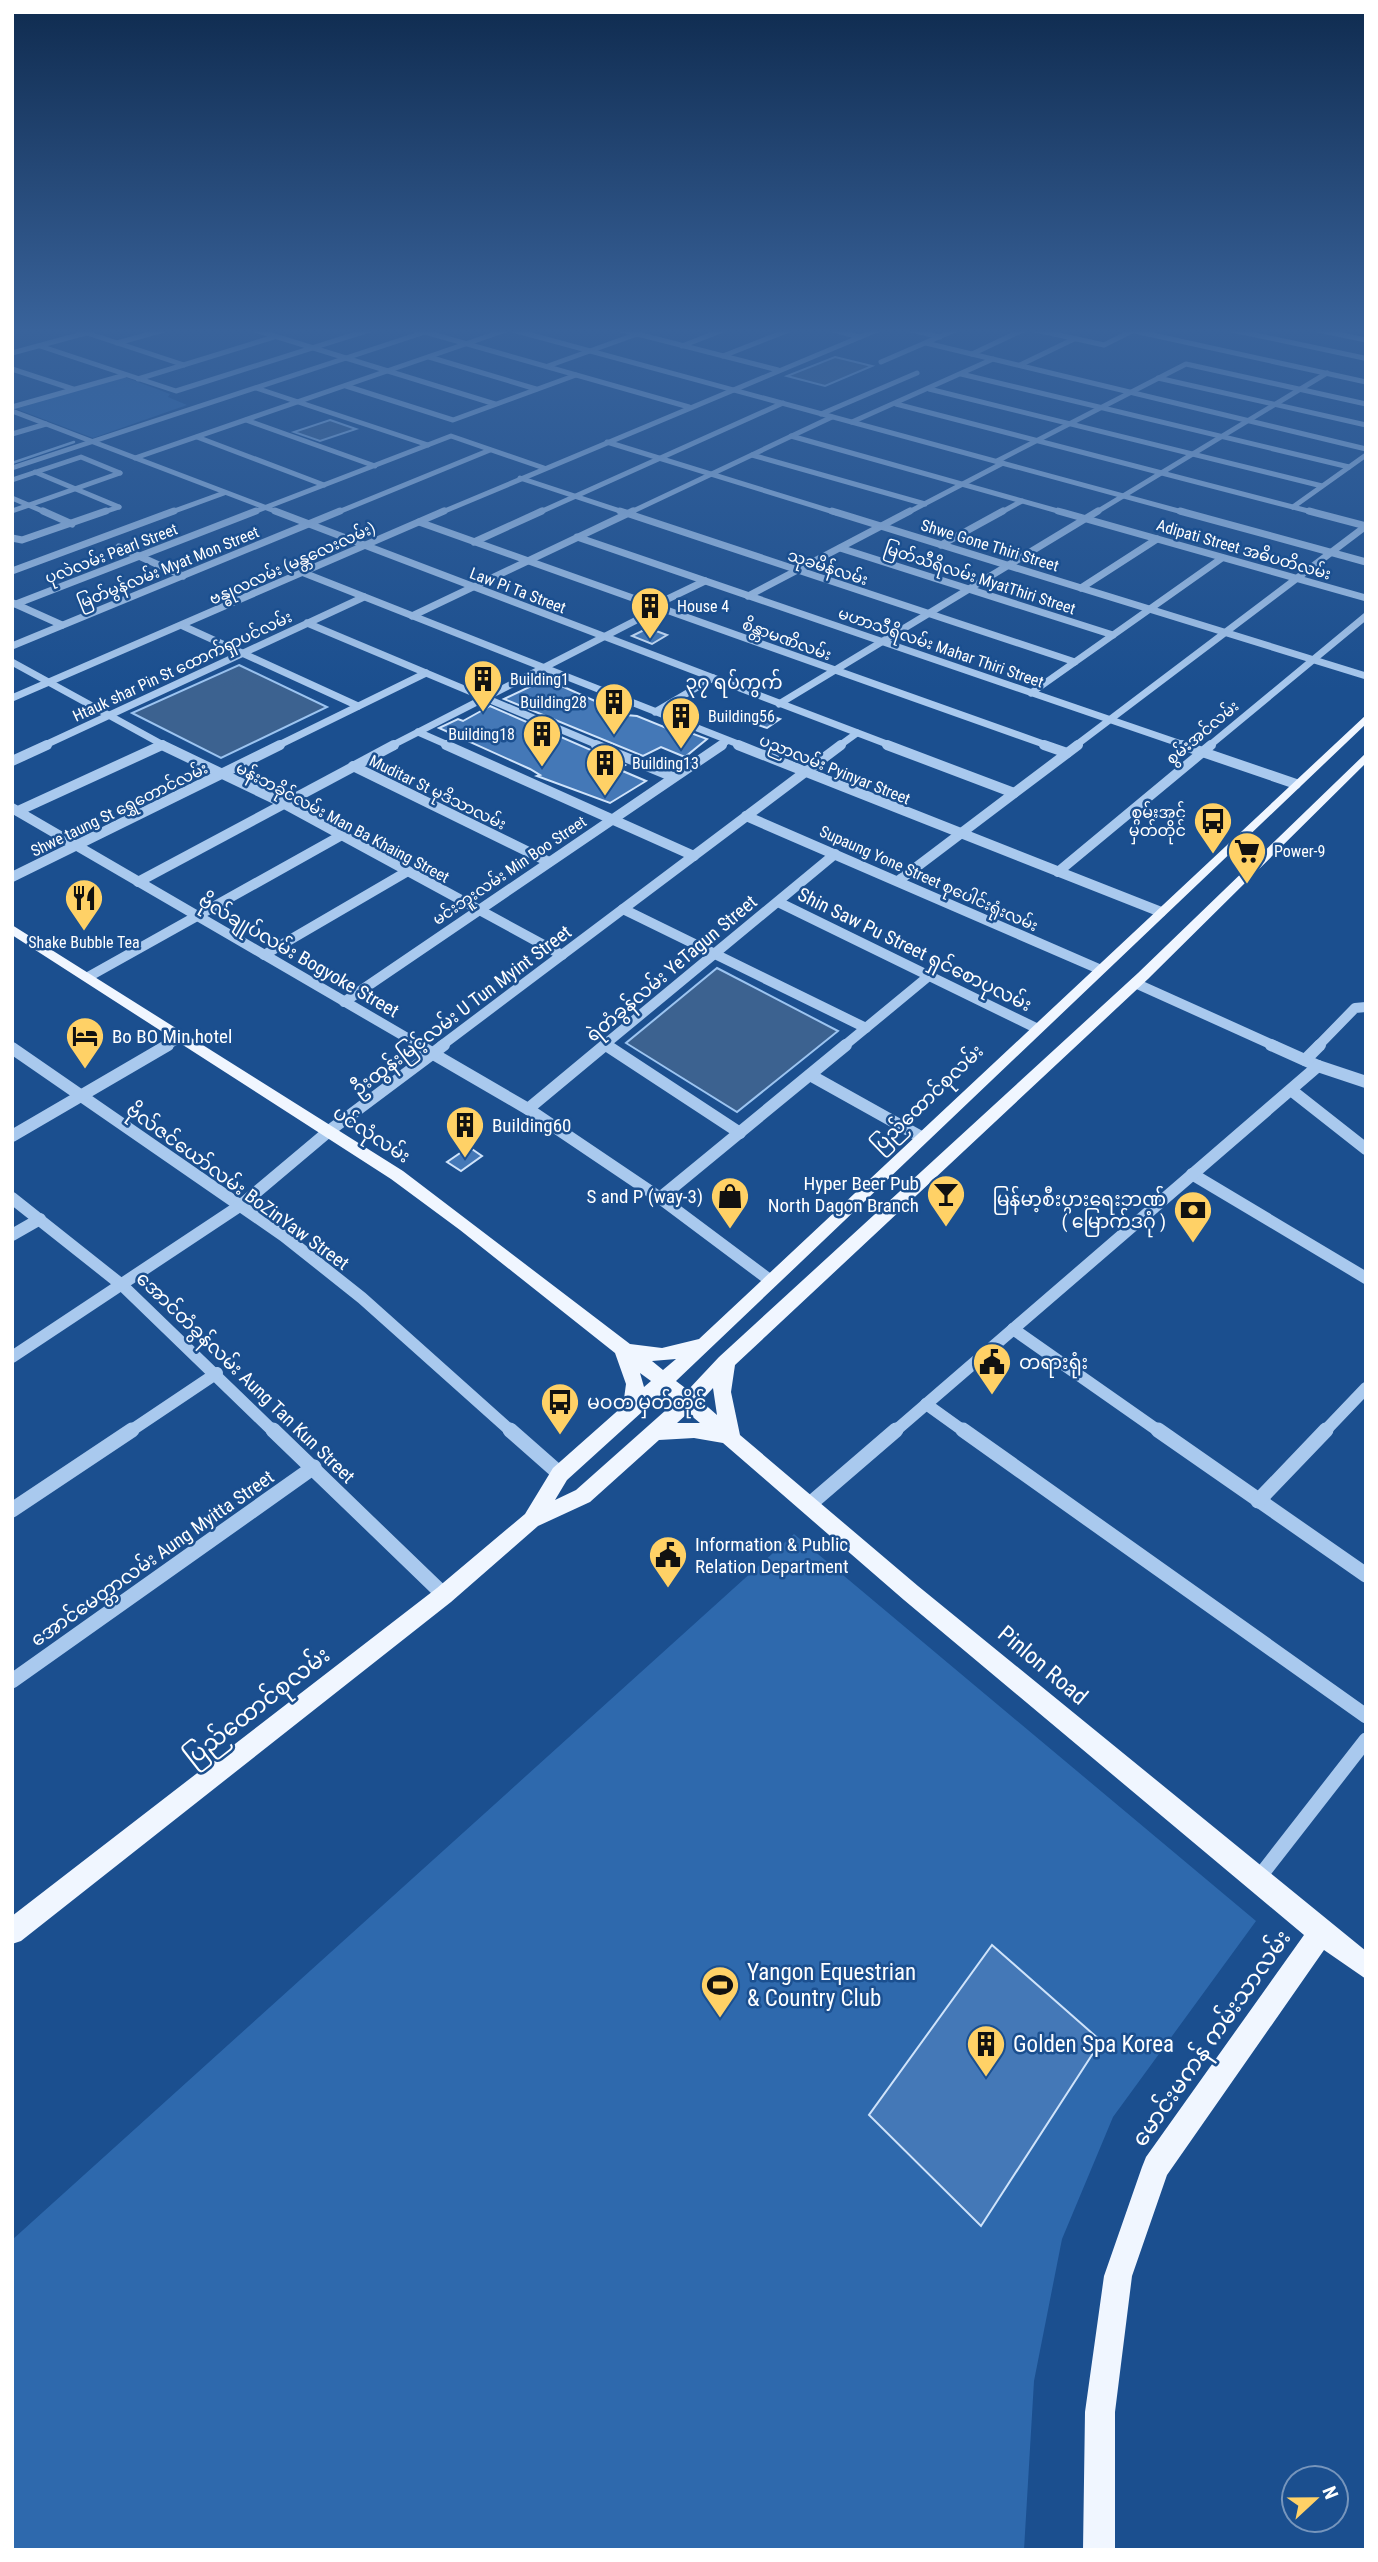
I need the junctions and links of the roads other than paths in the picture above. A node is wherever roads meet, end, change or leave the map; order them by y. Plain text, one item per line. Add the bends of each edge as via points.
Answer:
1 (41, 450) edge
2 (67, 450) edge
3 (114, 450) edge
4 (160, 450) edge
5 (230, 450) edge
6 (329, 450) edge
7 (416, 450) edge
8 (490, 450) joint
9 (589, 450) edge
10 (632, 450) edge
11 (679, 450) edge
12 (763, 450) edge
13 (839, 450) edge
14 (954, 450) edge
15 (1023, 450) edge
16 (1072, 450) edge
17 (1176, 450) edge
18 (1201, 450) edge
19 (1275, 450) edge
20 (1194, 454) junction
21 (752, 455) junction
22 (1366, 455) edge
23 (135, 458) junction
24 (660, 458) junction
25 (12, 459) edge
26 (1000, 462) junction
27 (375, 466) junction
28 (1349, 467) junction
29 (12, 468) edge
30 (544, 468) junction
31 (35, 472) junction
32 (1162, 473) junction
33 (711, 474) junction
34 (520, 478) junction
35 (12, 480) edge
36 (962, 484) junction
37 (324, 485) junction
38 (1322, 486) junction
39 (76, 489) junction
40 (224, 493) junction
41 (1123, 496) junction
42 (574, 497) junction
43 (12, 498) edge
44 (1021, 501) junction
45 (925, 504) junction
46 (29, 505) junction
47 (1293, 507) junction
48 (265, 508) junction
49 (12, 511) edge
50 (624, 515) junction
51 (1085, 519) junction
52 (419, 523) junction
53 (72, 524) junction
54 (307, 525) junction
55 (881, 526) junction
56 (1366, 526) edge
57 (577, 537) junction
58 (12, 538) edge
59 (1157, 539) junction
60 (474, 542) junction
61 (941, 545) junction
62 (119, 547) dead end
63 (364, 547) junction
64 (840, 548) junction
65 (1331, 552) junction
66 (139, 556) junction
67 (1222, 558) junction
68 (527, 561) junction
69 (1366, 562) edge
70 (1008, 565) junction
71 (12, 571) edge
72 (795, 571) junction
73 (304, 573) junction
74 (183, 576) junction
75 (1296, 579) junction
76 (705, 581) junction
77 (472, 587) junction
78 (1081, 587) junction
79 (968, 589) junction
80 (748, 596) junction
81 (364, 597) junction
82 (1366, 598) edge
83 (14, 603) edge
84 (656, 607) junction
85 (1150, 609) junction
86 (928, 614) junction
87 (412, 616) junction
88 (1366, 616) edge
89 (307, 623) junction
90 (62, 625) junction
91 (183, 626) junction
92 (1226, 632) junction
93 (1113, 635) junction
94 (602, 637) junction
95 (881, 642) junction
96 (12, 646) edge
97 (242, 654) junction
98 (1313, 659) junction
99 (12, 662) edge
100 (1075, 662) junction
101 (542, 667) junction
102 (834, 670) junction
103 (426, 673) junction
104 (1366, 676) edge
105 (713, 678) junction
106 (50, 681) junction
107 (1031, 693) junction
108 (12, 698) edge
109 (484, 698) junction
110 (779, 704) junction
111 (358, 706) junction
112 (655, 712) junction
113 (110, 715) junction
114 (1366, 718) edge
115 (1110, 720) junction
116 (418, 732) junction
117 (858, 733) junction
118 (727, 741) junction
119 (162, 744) junction
120 (1200, 751) junction
121 (1067, 753) junction
122 (1366, 756) edge
123 (12, 761) edge
124 (353, 766) junction
125 (805, 772) junction
126 (221, 774) junction
127 (673, 777) junction
128 (1296, 784) junction
129 (1014, 793) junction
130 (283, 803) junction
131 (15, 809) edge
132 (746, 816) junction
133 (612, 819) junction
134 (960, 834) junction
135 (342, 835) junction
136 (77, 845) junction
137 (835, 854) junction
138 (694, 856) junction
139 (549, 862) junction
140 (408, 871) junction
141 (1058, 872) junction
142 (12, 877) edge
143 (898, 881) junction
144 (138, 882) junction
145 (778, 902) junction
146 (1194, 902) junction
147 (623, 909) junction
148 (478, 910) junction
149 (1161, 912) junction
150 (199, 918) junction
151 (12, 929) edge
152 (715, 954) junction
153 (264, 955) junction
154 (562, 955) junction
155 (1099, 969) junction
156 (930, 975) junction
157 (88, 977) junction
158 (1135, 983) junction
159 (344, 1002) junction
160 (1366, 1007) edge
161 (866, 1028) junction
162 (1036, 1028) junction
163 (181, 1037) junction
164 (606, 1045) junction
165 (12, 1048) edge
166 (433, 1053) junction
167 (1305, 1060) junction
168 (1318, 1066) junction
169 (810, 1075) junction
170 (1366, 1082) edge
171 (1291, 1090) junction
172 (81, 1095) junction
173 (528, 1109) junction
174 (329, 1131) junction
175 (740, 1133) junction
176 (12, 1136) edge
177 (921, 1137) junction
178 (1366, 1149) edge
179 (1192, 1174) junction
180 (12, 1198) edge
181 (660, 1198) junction
182 (241, 1205) junction
183 (40, 1219) junction
184 (12, 1235) edge
185 (1366, 1278) edge
186 (771, 1281) junction
187 (123, 1286) junction
188 (1013, 1329) junction
189 (705, 1344) junction
190 (623, 1350) junction
191 (12, 1357) edge
192 (726, 1362) junction
193 (217, 1373) junction
194 (664, 1381) junction
195 (1366, 1388) edge
196 (688, 1402) junction
197 (926, 1404) junction
198 (632, 1412) junction
199 (656, 1432) junction
200 (731, 1437) junction
201 (314, 1467) junction
202 (560, 1474) junction
203 (1258, 1501) junction
204 (810, 1504) junction
205 (12, 1510) edge
206 (531, 1520) junction
207 (1366, 1575) edge
208 (444, 1595) junction
209 (12, 1681) edge
210 (1366, 1716) edge
211 (1366, 1740) edge
212 (1257, 1880) junction
213 (12, 1933) edge
214 (1321, 1933) junction
215 (1366, 1966) edge
216 (1099, 2550) edge

1 - 25 street
2 - 29 street
3 - 23 street, Law Pi Ta Street
4 - 23 street
5 - 37 street
6 - 27 street
7 - 27 street, ပုလဲလမ်း Pearl Street
8 - 30 street
8 - 54 street, မြတ်မွန်လမ်း Myat Mon Street
9 - 30 street, ဗန္ဓုလလမ်း (မန္တလေးလမ်း)
10 - 24 street, Shwe Gone Thiri Street
11 - 24 street
12 - 21 street
13 - 36 street, Adipati Street အဓိပတိလမ်း
14 - 26 street
15 - 26 street
16 - 32 street
17 - 20 street
18 - 20 street
19 - 28 street
20 - 32 street
20 - 38 street
21 - 33 street
21 - 45 street
22 - 28 street
23 - 40 street, Law Pi Ta Street
24 - 33 street, Shwe Gone Thiri Street
24 - 42 street
26 - 36 street
26 - 41 street
27 - 37 street, ပုလဲလမ်း Pearl Street
28 - 38 street
30 - 34 street, ဗန္ဓုလလမ်း (မန္တလေးလမ်း)
31 - 35 street
31 - 39 street
31 - 39 street via 81,457 120,473
32 - 41 street
32 - 47 street
33 - 50 street
33 - 55 street, Shwe Gone Thiri Street
34 - 42 street, သုခမိန်လမ်း
34 - 52 street, ဗန္ဓုလလမ်း (မန္တလေးလမ်း)
36 - 44 street, Adipati Street အဓိပတိလမ်း
36 - 45 street
37 - 48 street, ပုလဲလမ်း Pearl Street
38 - 47 street
39 - 46 street
39 - 53 street via 119,507
40 - 48 street, Law Pi Ta Street
40 - 71 street
41 - 51 street
41 - 65 street
42 - 50 street, သုခမိန်လမ်း
42 - 60 street
43 - 46 street
44 - 51 street, Adipati Street အဓိပတိလမ်း
44 - 61 street
45 - 55 street
46 - 49 street
46 - 53 street
47 - 56 street
48 - 54 street, Law Pi Ta Street
48 - 66 street, ပုလဲလမ်း Pearl Street
50 - 57 street
50 - 72 street, သုခမိန်လမ်း
51 - 59 street, Adipati Street အဓိပတိလမ်း
51 - 70 street
52 - 60 street, စိန္တာမဏိလမ်း
52 - 63 street, ဗန္ဓုလလမ်း (မန္တလေးလမ်း)
53 - 58 street via 22,541
54 - 63 street, Law Pi Ta Street
54 - 74 street, မြတ်မွန်လမ်း Myat Mon Street
55 - 61 street, Shwe Gone Thiri Street
55 - 64 street
56 - 65 street
57 - 68 street
57 - 76 street, မဟာသီရိလမ်း Mahar Thiri Street
59 - 67 street, Adipati Street အဓိပတိလမ်း
59 - 78 street
60 - 68 street, စိန္တာမဏိလမ်း
61 - 70 street, Shwe Gone Thiri Street
62 - 66 street
63 - 73 street, ဗန္ဓုလလမ်း (မန္တလေးလမ်း)
63 - 77 street, Law Pi Ta Street
64 - 72 street
64 - 79 street, မြတ်သီရိလမ်း MyatThiri Street
65 - 69 street
65 - 75 street
66 - 74 street
66 - 83 street, ပုလဲလမ်း Pearl Street
67 - 75 street, Adipati Street အဓိပတိလမ်း
67 - 85 street
68 - 77 street
68 - 84 street, စိန္တာမဏိလမ်း
70 - 78 street, Shwe Gone Thiri Street
70 - 79 street
72 - 80 street
72 - 86 street, သုခမိန်လမ်း
73 - 81 street, ပညာလမ်း Pyinyar Street
73 - 91 street, ဗန္ဓုလလမ်း (မန္တလေးလမ်း)
74 - 90 street, မြတ်မွန်လမ်း Myat Mon Street
75 - 82 street, Adipati Street အဓိပတိလမ်း
75 - 92 street
76 - 80 street, မဟာသီရိလမ်း Mahar Thiri Street
76 - 84 street
77 - 87 street
77 - 94 street, Law Pi Ta Street
78 - 85 street, Shwe Gone Thiri Street
79 - 86 street
79 - 93 street, မြတ်သီရိလမ်း MyatThiri Street
80 - 95 street, မဟာသီရိလမ်း Mahar Thiri Street
81 - 87 street, ပညာလမ်း Pyinyar Street
81 - 89 street, Htauk shar Pin St ထောက်ရှာပင်လမ်း
83 - 90 street
84 - 94 street
84 - 102 street, စိန္တာမဏိလမ်း
85 - 92 street, Shwe Gone Thiri Street
85 - 93 street
86 - 95 street
86 - 100 street, သုခမိန်လမ်း
87 - 101 street, ပညာလမ်း Pyinyar Street
88 - 98 street, စွမ်းအင်လမ်း
89 - 97 street, Htauk shar Pin St ထောက်ရှာပင်လမ်း
89 - 103 street
90 - 96 street, မြတ်မွန်လမ်း Myat Mon Street
91 - 97 street
91 - 106 street
92 - 98 street, Shwe Gone Thiri Street
92 - 115 street
93 - 100 street
94 - 101 street
94 - 105 street, Law Pi Ta Street
95 - 102 street
95 - 107 street, မဟာသီရိလမ်း Mahar Thiri Street
97 - 111 street
97 - 113 street, Htauk shar Pin St ထောက်ရှာပင်လမ်း
98 - 104 street, Shwe Gone Thiri Street
98 - 120 street, စွမ်းအင်လမ်း
99 - 106 street, မန်းဘခိုင်လမ်း Man Ba Khaing Street
100 - 107 street
101 - 109 street
101 - 112 street, ပညာလမ်း Pyinyar Street
102 - 110 street
102 - 121 street, စိန္တာမဏိလမ်း
103 - 109 street
103 - 111 street, Shwe taung St ရွှေတောင်လမ်း
105 - 110 street, Law Pi Ta Street
105 - 112 street
106 - 108 street
106 - 113 street, မန်းဘခိုင်လမ်း Man Ba Khaing Street
107 - 115 street, မဟာသီရိလမ်း Mahar Thiri Street
109 - 116 street
109 - 127 street
110 - 117 street, Law Pi Ta Street
111 - 126 street, Shwe taung St ရွှေတောင်လမ်း
112 - 118 street, ပညာလမ်း Pyinyar Street
113 - 119 street, မန်းဘခိုင်လမ်း Man Ba Khaing Street
113 - 123 street, Htauk shar Pin St ထောက်ရှာပင်လမ်း
114 - 128 main road, ပြည်ထောင်စုလမ်း
115 - 120 street, မဟာသီရိလမ်း Mahar Thiri Street
115 - 121 street
116 - 124 street
116 - 133 street
117 - 125 street, ဦးထွန်းမြင့်လမ်း U Tun Myint Street
117 - 129 street, Law Pi Ta Street
118 - 125 street, ပညာလမ်း Pyinyar Street
118 - 127 street, မင်းဘူးလမ်း Min Boo Street
119 - 126 street, မန်းဘခိုင်လမ်း Man Ba Khaing Street
119 - 131 street
120 - 128 street, မဟာသီရိလမ်း Mahar Thiri Street
120 - 141 street, စွမ်းအင်လမ်း
121 - 129 street
122 - 146 main road, ပြည်ထောင်စုလမ်း
124 - 130 street
124 - 139 street, Muditar St မုဒိသာလမ်း
125 - 132 street, ဦးထွန်းမြင့်လမ်း U Tun Myint Street
125 - 134 street, ပညာလမ်း Pyinyar Street
126 - 130 street, မန်းဘခိုင်လမ်း Man Ba Khaing Street
126 - 136 street, Shwe taung St ရွှေတောင်လမ်း
127 - 133 street, မင်းဘူးလမ်း Min Boo Street
128 - 146 main road, ပြည်ထောင်စုလမ်း
129 - 134 street
130 - 135 street, မန်းဘခိုင်လမ်း Man Ba Khaing Street
130 - 144 street
131 - 136 street, ဗိုလ်ချုပ်လမ်း Bogyoke Street
132 - 137 street, Supaung Yone Street စုပေါင်းရုံးလမ်း
132 - 138 street, ဦးထွန်းမြင့်လမ်း U Tun Myint Street
133 - 138 street
133 - 139 street, မင်းဘူးလမ်း Min Boo Street
134 - 141 street, ပညာလမ်း Pyinyar Street
134 - 143 street
135 - 140 street, မန်းဘခိုင်လမ်း Man Ba Khaing Street
135 - 150 street
136 - 142 street, Shwe taung St ရွှေတောင်လမ်း
136 - 144 street, ဗိုလ်ချုပ်လမ်း Bogyoke Street
137 - 143 street, Supaung Yone Street စုပေါင်းရုံးလမ်း
137 - 145 street, ရဲတံခွန်လမ်း YeTagun Street
138 - 147 street, ဦးထွန်းမြင့်လမ်း U Tun Myint Street
139 - 148 street, မင်းဘူးလမ်း Min Boo Street
140 - 148 street, မန်းဘခိုင်လမ်း Man Ba Khaing Street
140 - 153 street
141 - 149 street, ပညာလမ်း Pyinyar Street
143 - 155 street, Supaung Yone Street စုပေါင်းရုံးလမ်း
144 - 150 street, ဗိုလ်ချုပ်လမ်း Bogyoke Street
145 - 152 street, ရဲတံခွန်လမ်း YeTagun Street
145 - 156 street, Shin Saw Pu Street ရှင်စောပုလမ်း
146 - 149 main road, ပြည်ထောင်စုလမ်း
146 - 158 main road, ပြည်ထောင်စုလမ်း
147 - 152 street
147 - 154 street, ဦးထွန်းမြင့်လမ်း U Tun Myint Street
148 - 154 street, မန်းဘခိုင်လမ်း Man Ba Khaing Street
148 - 159 street, မင်းဘူးလမ်း Min Boo Street
149 - 155 main road, ပြည်ထောင်စုလမ်း
150 - 153 street, ဗိုလ်ချုပ်လမ်း Bogyoke Street
150 - 157 street
151 - 157 main road, ပင်လုံလမ်း
152 - 161 street
152 - 164 street, ရဲတံခွန်လမ်း YeTagun Street
153 - 159 street, ဗိုလ်ချုပ်လမ်း Bogyoke Street
154 - 166 street, ဦးထွန်းမြင့်လမ်း U Tun Myint Street
155 - 162 main road, ပြည်ထောင်စုလမ်း
156 - 161 street
156 - 162 street, Shin Saw Pu Street ရှင်စောပုလမ်း
157 - 163 main road, ပင်လုံလမ်း
158 - 167 street
158 - 192 main road, ပြည်ထောင်စုလမ်း
159 - 166 street, ဗိုလ်ချုပ်လမ်း Bogyoke Street
160 - 167 street via 1355,1008
161 - 169 street
162 - 177 main road, ပြည်ထောင်စုလမ်း
163 - 172 street
163 - 174 main road, ပင်လုံလမ်း
164 - 173 street, ရဲတံခွန်လမ်း YeTagun Street
164 - 175 street
165 - 172 street, ဗိုလ်ဇင်ယော်လမ်း BoZinYaw Street
166 - 173 street, ဗိုလ်ချုပ်လမ်း Bogyoke Street
166 - 174 street, ဦးထွန်းမြင့်လမ်း U Tun Myint Street
167 - 168 street
168 - 170 street
168 - 171 street
169 - 175 street
169 - 177 street
171 - 178 street
171 - 179 street
172 - 176 street
172 - 182 street, ဗိုလ်ဇင်ယော်လမ်း BoZinYaw Street
173 - 181 street, ဗိုလ်ချုပ်လမ်း Bogyoke Street
174 - 182 street, ဦးထွန်းမြင့်လမ်း U Tun Myint Street
174 - 190 main road, ပင်လုံလမ်း via 397,1175
175 - 181 street
177 - 186 main road, ပြည်ထောင်စုလမ်း
179 - 185 street
179 - 188 street
180 - 183 street, အောင်တံခွန်လမ်း Aung Tan Kun Street
181 - 186 street, ဗိုလ်ချုပ်လမ်း Bogyoke Street
182 - 187 street, ဦးထွန်းမြင့်လမ်း U Tun Myint Street
182 - 202 street, ဗိုလ်ဇင်ယော်လမ်း BoZinYaw Street via 362,1298
183 - 184 street
183 - 187 street, အောင်တံခွန်လမ်း Aung Tan Kun Street
186 - 189 main road, ပြည်ထောင်စုလမ်း
187 - 191 street, ဦးထွန်းမြင့်လမ်း U Tun Myint Street
187 - 193 street, အောင်တံခွန်လမ်း Aung Tan Kun Street
188 - 197 street
188 - 203 street
189 - 190 main road via 663,1355
189 - 194 main road, ပြည်ထောင်စုလမ်း
190 - 194 main road, ပင်လုံလမ်း
190 - 198 main road via 635,1384
192 - 196 main road, ပြည်ထောင်စုလမ်း
192 - 200 main road via 722,1392
193 - 201 street, အောင်တံခွန်လမ်း Aung Tan Kun Street
193 - 205 street
194 - 196 main road, ပင်လုံလမ်း
194 - 198 main road, ပြည်ထောင်စုလမ်း
195 - 203 street
196 - 199 main road, ပြည်ထောင်စုလမ်း
196 - 200 main road, Pinlon Road
197 - 204 street
197 - 210 street
198 - 202 main road, ပြည်ထောင်စုလမ်း
199 - 200 main road via 694,1430
199 - 206 main road, ပြည်ထောင်စုလမ်း via 583,1496
200 - 204 main road, Pinlon Road
201 - 208 street, အောင်တံခွန်လမ်း Aung Tan Kun Street
201 - 209 street, အောင်မေတ္တာလမ်း Aung Myitta Street
202 - 206 main road, ပြည်ထောင်စုလမ်း
203 - 207 street
204 - 212 main road, Pinlon Road
206 - 208 main road, ပြည်ထောင်စုလမ်း
208 - 213 main road, ပြည်ထောင်စုလမ်း
211 - 212 street
212 - 214 main road, Pinlon Road
214 - 215 main road, Pinlon Road
214 - 216 main road, မောင်းမကန် ကမ်းသာလမ်း via 1156,2167 1118,2276 1100,2412

